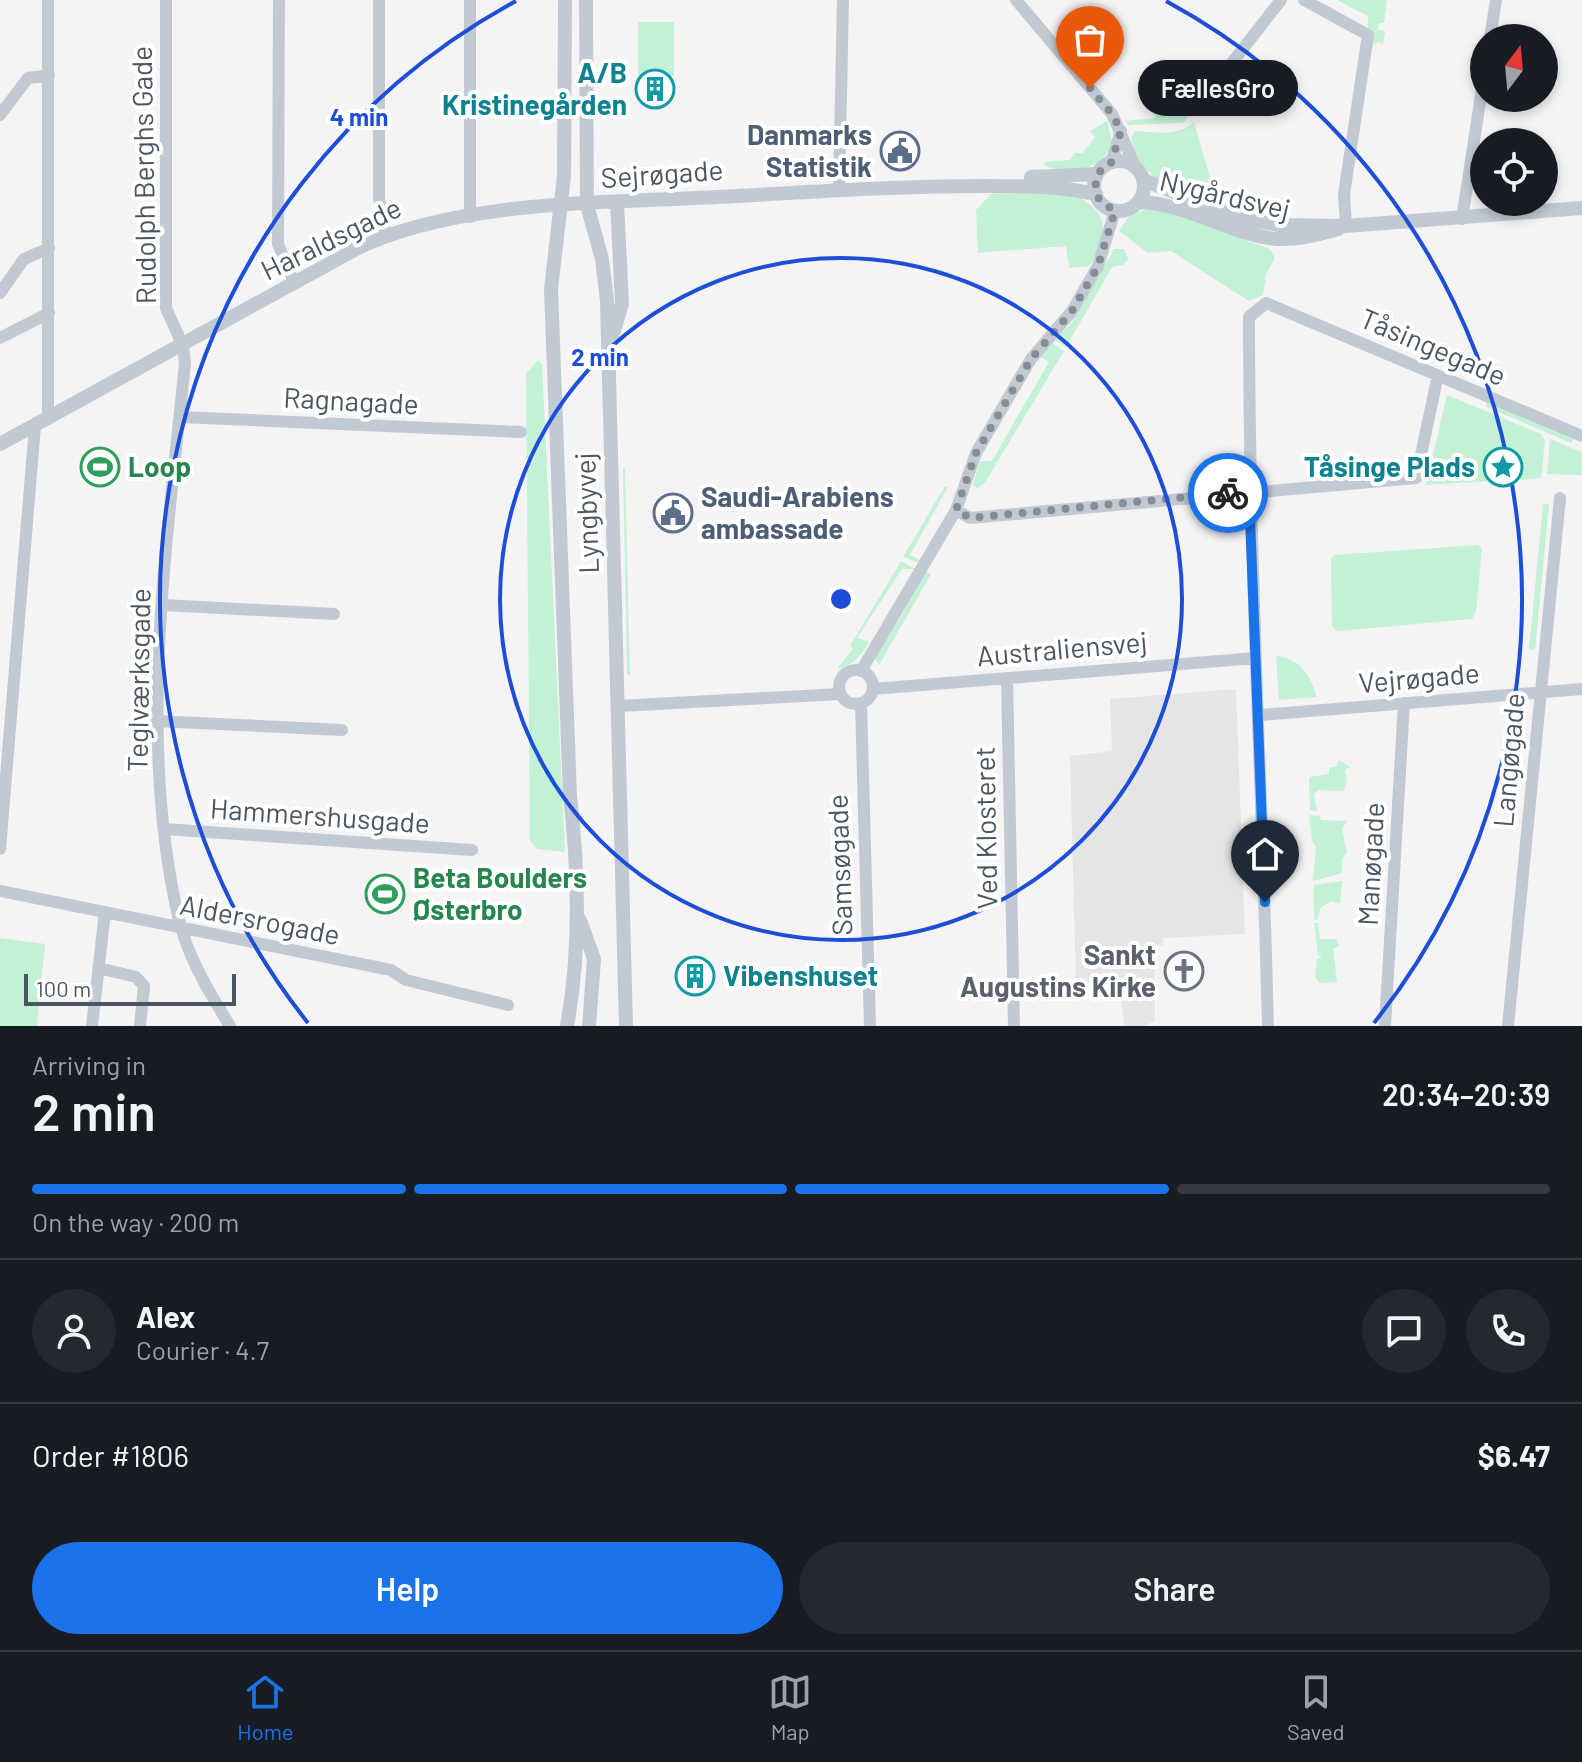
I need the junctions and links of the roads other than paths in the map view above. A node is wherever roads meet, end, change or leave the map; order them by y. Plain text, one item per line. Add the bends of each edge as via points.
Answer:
1 (48, 0) edge
2 (166, 0) edge
3 (279, 0) edge
4 (379, 0) edge
5 (470, 0) edge
6 (565, 0) edge
7 (586, 0) edge
8 (843, 0) edge
9 (1016, 0) edge
10 (1281, 0) edge
11 (1304, 0) edge
12 (1496, 0) edge
13 (1492, 24) edge
14 (49, 75) junction
15 (1210, 91) dead end
16 (1478, 112) edge
17 (0, 115) edge
18 (1121, 131) junction
19 (1111, 163) junction
20 (1097, 174) junction
21 (1140, 174) junction
22 (959, 184) junction
23 (839, 189) junction
24 (1096, 194) junction
25 (1138, 202) junction
26 (617, 203) junction
27 (587, 205) junction
28 (560, 207) junction
29 (1582, 208) edge
30 (1115, 211) junction
31 (470, 217) junction
32 (1462, 219) junction
33 (1346, 226) junction
34 (386, 235) junction
35 (49, 248) junction
36 (294, 282) junction
37 (0, 293) edge
38 (49, 313) junction
39 (0, 338) edge
40 (183, 346) junction
41 (608, 348) junction
42 (1438, 375) junction
43 (180, 417) junction
44 (41, 422) junction
45 (521, 432) dead end
46 (1582, 436) edge
47 (0, 444) edge
48 (1249, 492) junction
49 (1560, 498) dead end
50 (956, 510) junction
51 (163, 605) junction
52 (334, 614) dead end
53 (1256, 658) junction
54 (861, 671) junction
55 (1007, 678) junction
56 (873, 689) junction
57 (1582, 689) edge
58 (1540, 692) junction
59 (840, 694) junction
60 (861, 703) junction
61 (1404, 703) junction
62 (619, 706) junction
63 (1260, 715) junction
64 (156, 721) junction
65 (342, 730) dead end
66 (164, 829) junction
67 (0, 849) edge
68 (472, 850) dead end
69 (0, 891) edge
70 (105, 912) junction
71 (578, 916) junction
72 (183, 930) junction
73 (99, 968) junction
74 (508, 1005) dead end
75 (92, 1026) edge
76 (140, 1026) edge
77 (230, 1026) edge
78 (567, 1026) edge
79 (589, 1026) edge
80 (626, 1026) edge
81 (870, 1026) edge
82 (1014, 1026) edge
83 (1268, 1026) edge
84 (1385, 1026) edge
85 (1508, 1026) edge

1 - 14 street
2 - 40 street, Rudolph Berghs Gade via 166,308
3 - 36 street via 278,244
4 - 34 street via 379,198
5 - 31 street
6 - 28 street, Lyngbyvej
7 - 27 street, Lyngbyvej
8 - 23 street
9 - 18 street
10 - 15 street
11 - 33 street via 1368,35 1344,194
12 - 13 street
14 - 17 street via 28,78
14 - 35 street
16 - 32 street
18 - 19 street
18 - 21 street
19 - 20 street
19 - 21 street via 1123,162
20 - 22 street, Sejrøgade
20 - 24 street
21 - 25 street
21 - 33 street, Nygårdsvej via 1257,223
22 - 23 street, Sejrøgade
22 - 24 street, Sejrøgade via 1051,185
23 - 26 street, Sejrøgade
24 - 30 street
25 - 30 street
25 - 33 street, Nygårdsvej via 1168,204 1280,239 1312,237
26 - 27 street, Sejrøgade
26 - 41 street via 622,304
27 - 28 street, Sejrøgade
27 - 41 street, Lyngbyvej via 605,276
28 - 31 street, Haraldsgade
28 - 71 street, Lyngbyvej via 551,289
29 - 32 street, Nygårdsvej
30 - 50 street via 1098,266 1072,311 1024,370 976,453
31 - 34 street, Haraldsgade via 432,221
32 - 33 street, Nygårdsvej
34 - 36 street, Haraldsgade
35 - 37 street via 24,259
35 - 38 street
36 - 40 street, Haraldsgade
38 - 39 street
38 - 44 street
40 - 43 street
40 - 44 street, Haraldsgade
41 - 62 street, Lyngbyvej
42 - 46 street, Tåsingegade
42 - 48 street via 1416,478
42 - 48 street, Tåsingegade via 1266,303 1249,317
43 - 45 street, Ragnagade
43 - 51 street, Teglværksgade
44 - 47 street, Haraldsgade
44 - 67 street
48 - 50 street via 970,518
48 - 53 street
49 - 58 street, Langøgade
50 - 54 street
51 - 52 street
51 - 64 street, Teglværksgade
53 - 55 street, Australiensvej
53 - 63 street
54 - 56 street via 872,680
54 - 59 street via 844,674
55 - 56 street, Australiensvej
55 - 82 street, Ved Klosteret
56 - 60 street
57 - 58 street, Vejrøgade
58 - 61 street, Vejrøgade
58 - 85 street, Langøgade
59 - 60 street
59 - 62 street
60 - 81 street, Samsøgade
61 - 63 street, Vejrøgade
61 - 84 street, Manøgade
62 - 80 street, Lyngbyvej
63 - 83 street
64 - 65 street
64 - 66 street, Teglværksgade
66 - 68 street, Hammershusgade
66 - 72 street, Teglværksgade
69 - 70 street, Aldersrogade
70 - 72 street, Aldersrogade
70 - 73 street
71 - 78 street, Lyngbyvej via 576,978
71 - 79 street via 594,959
72 - 74 street, Aldersrogade via 391,970 406,980
72 - 77 street, Teglværksgade via 205,985
73 - 75 street
73 - 76 street via 136,977 144,986

